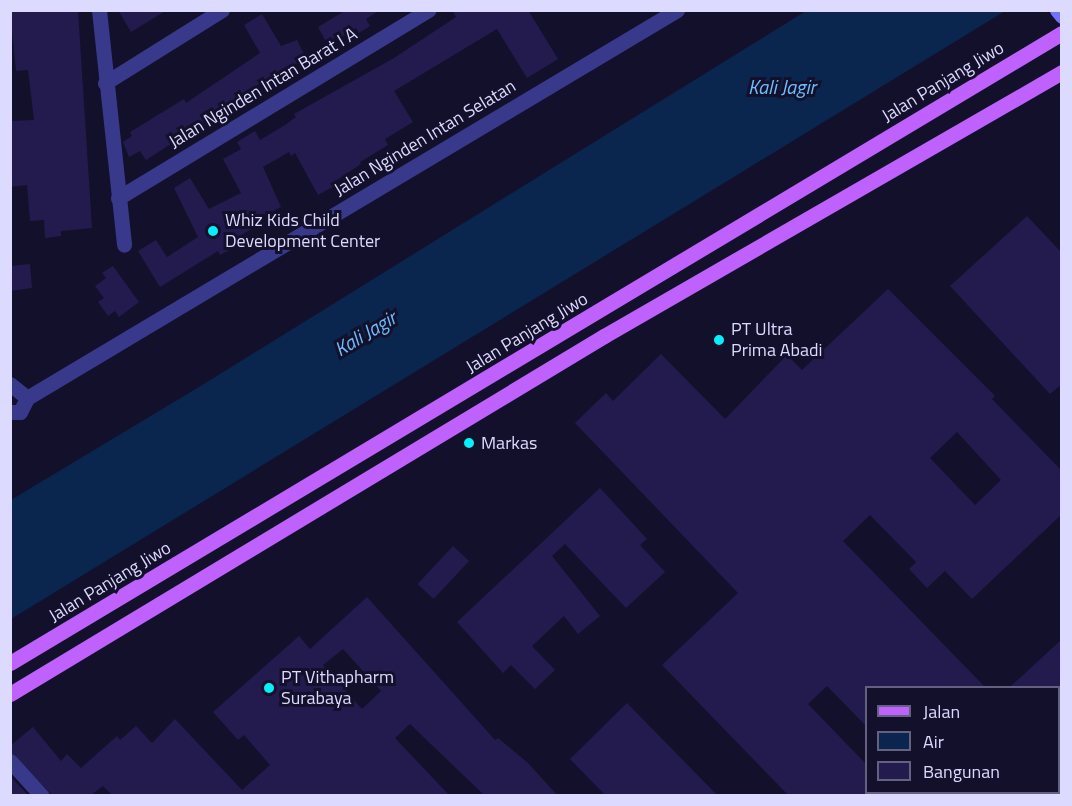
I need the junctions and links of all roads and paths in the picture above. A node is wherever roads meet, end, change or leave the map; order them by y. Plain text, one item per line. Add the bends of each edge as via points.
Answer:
1 (99, 10) edge
2 (222, 10) edge
3 (428, 10) edge
4 (677, 10) edge
5 (1057, 10) edge
6 (1062, 16) edge
7 (1062, 33) edge
8 (1062, 72) edge
9 (105, 83) junction
10 (118, 198) junction
11 (124, 245) dead end
12 (10, 384) edge
13 (27, 398) junction
14 (10, 412) edge
15 (393, 437) junction
16 (406, 458) junction
17 (357, 459) junction
18 (370, 477) junction
19 (10, 663) edge
20 (10, 694) edge
21 (10, 761) edge
22 (42, 795) edge

1 - 9 street
2 - 9 street
3 - 10 street, Jalan Nginden Intan Barat I A
4 - 13 street, Jalan Nginden Intan Selatan
5 - 6 street
7 - 15 main road, Jalan Panjang Jiwo
8 - 16 main road via 604,336
9 - 10 street
10 - 11 street
12 - 13 street
13 - 14 street, Jalan Nginden Intan Selatan via 20,412
15 - 16 main road
15 - 17 main road, Jalan Panjang Jiwo
16 - 18 main road
17 - 18 main road
17 - 19 main road, Jalan Panjang Jiwo
18 - 20 main road
21 - 22 street

